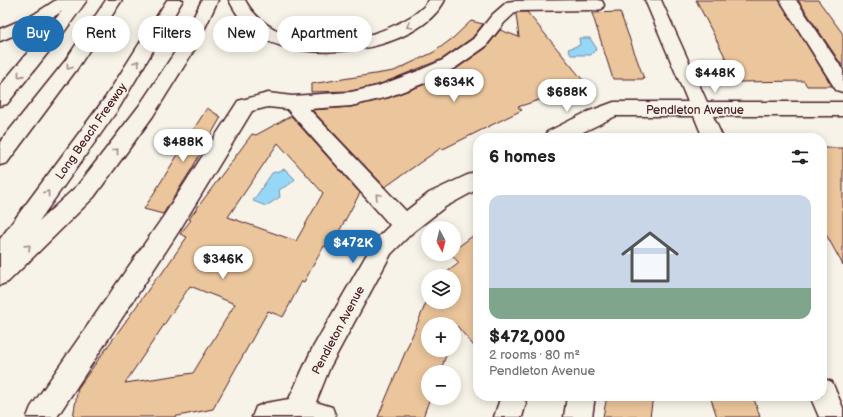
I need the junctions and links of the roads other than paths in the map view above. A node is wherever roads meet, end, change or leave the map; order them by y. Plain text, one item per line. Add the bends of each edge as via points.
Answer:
1 (67, 0) edge
2 (79, 0) edge
3 (114, 0) edge
4 (175, 0) edge
5 (210, 0) edge
6 (237, 0) edge
7 (437, 0) edge
8 (653, 0) edge
9 (788, 0) edge
10 (596, 5) dead end
11 (0, 35) edge
12 (843, 85) edge
13 (0, 99) edge
14 (292, 103) junction
15 (843, 109) edge
16 (701, 110) junction
17 (564, 133) edge
18 (711, 133) edge
19 (0, 157) edge
20 (473, 182) edge
21 (405, 224) junction
22 (0, 258) edge
23 (0, 274) edge
24 (580, 401) edge
25 (826, 401) edge
26 (310, 414) edge
27 (41, 417) edge
28 (266, 417) edge
29 (578, 417) edge
30 (833, 417) edge

1 - 11 main road via 39,19
2 -> 13 main road
3 -> 19 main road via 71,65
22 -> 4 main road, Long Beach Freeway via 112,103
23 -> 5 main road via 86,191 146,111 187,47
7 -> 6 main road via 422,18 400,31 376,40 351,45 325,46 272,36 253,23
8 - 16 main road
9 - 12 main road
10 - 14 main road via 513,6 498,19 479,43 449,64 424,76 381,92 351,99
21 -> 14 main road
14 - 27 main road via 268,100 245,106 171,224
15 - 16 main road, Pendleton Avenue
16 - 17 main road, Pendleton Avenue via 614,110
16 - 18 main road
20 - 21 main road, Pendleton Avenue via 437,200
21 - 26 main road, Pendleton Avenue via 383,247 321,358
24 - 29 main road
25 - 30 main road
26 - 28 main road

